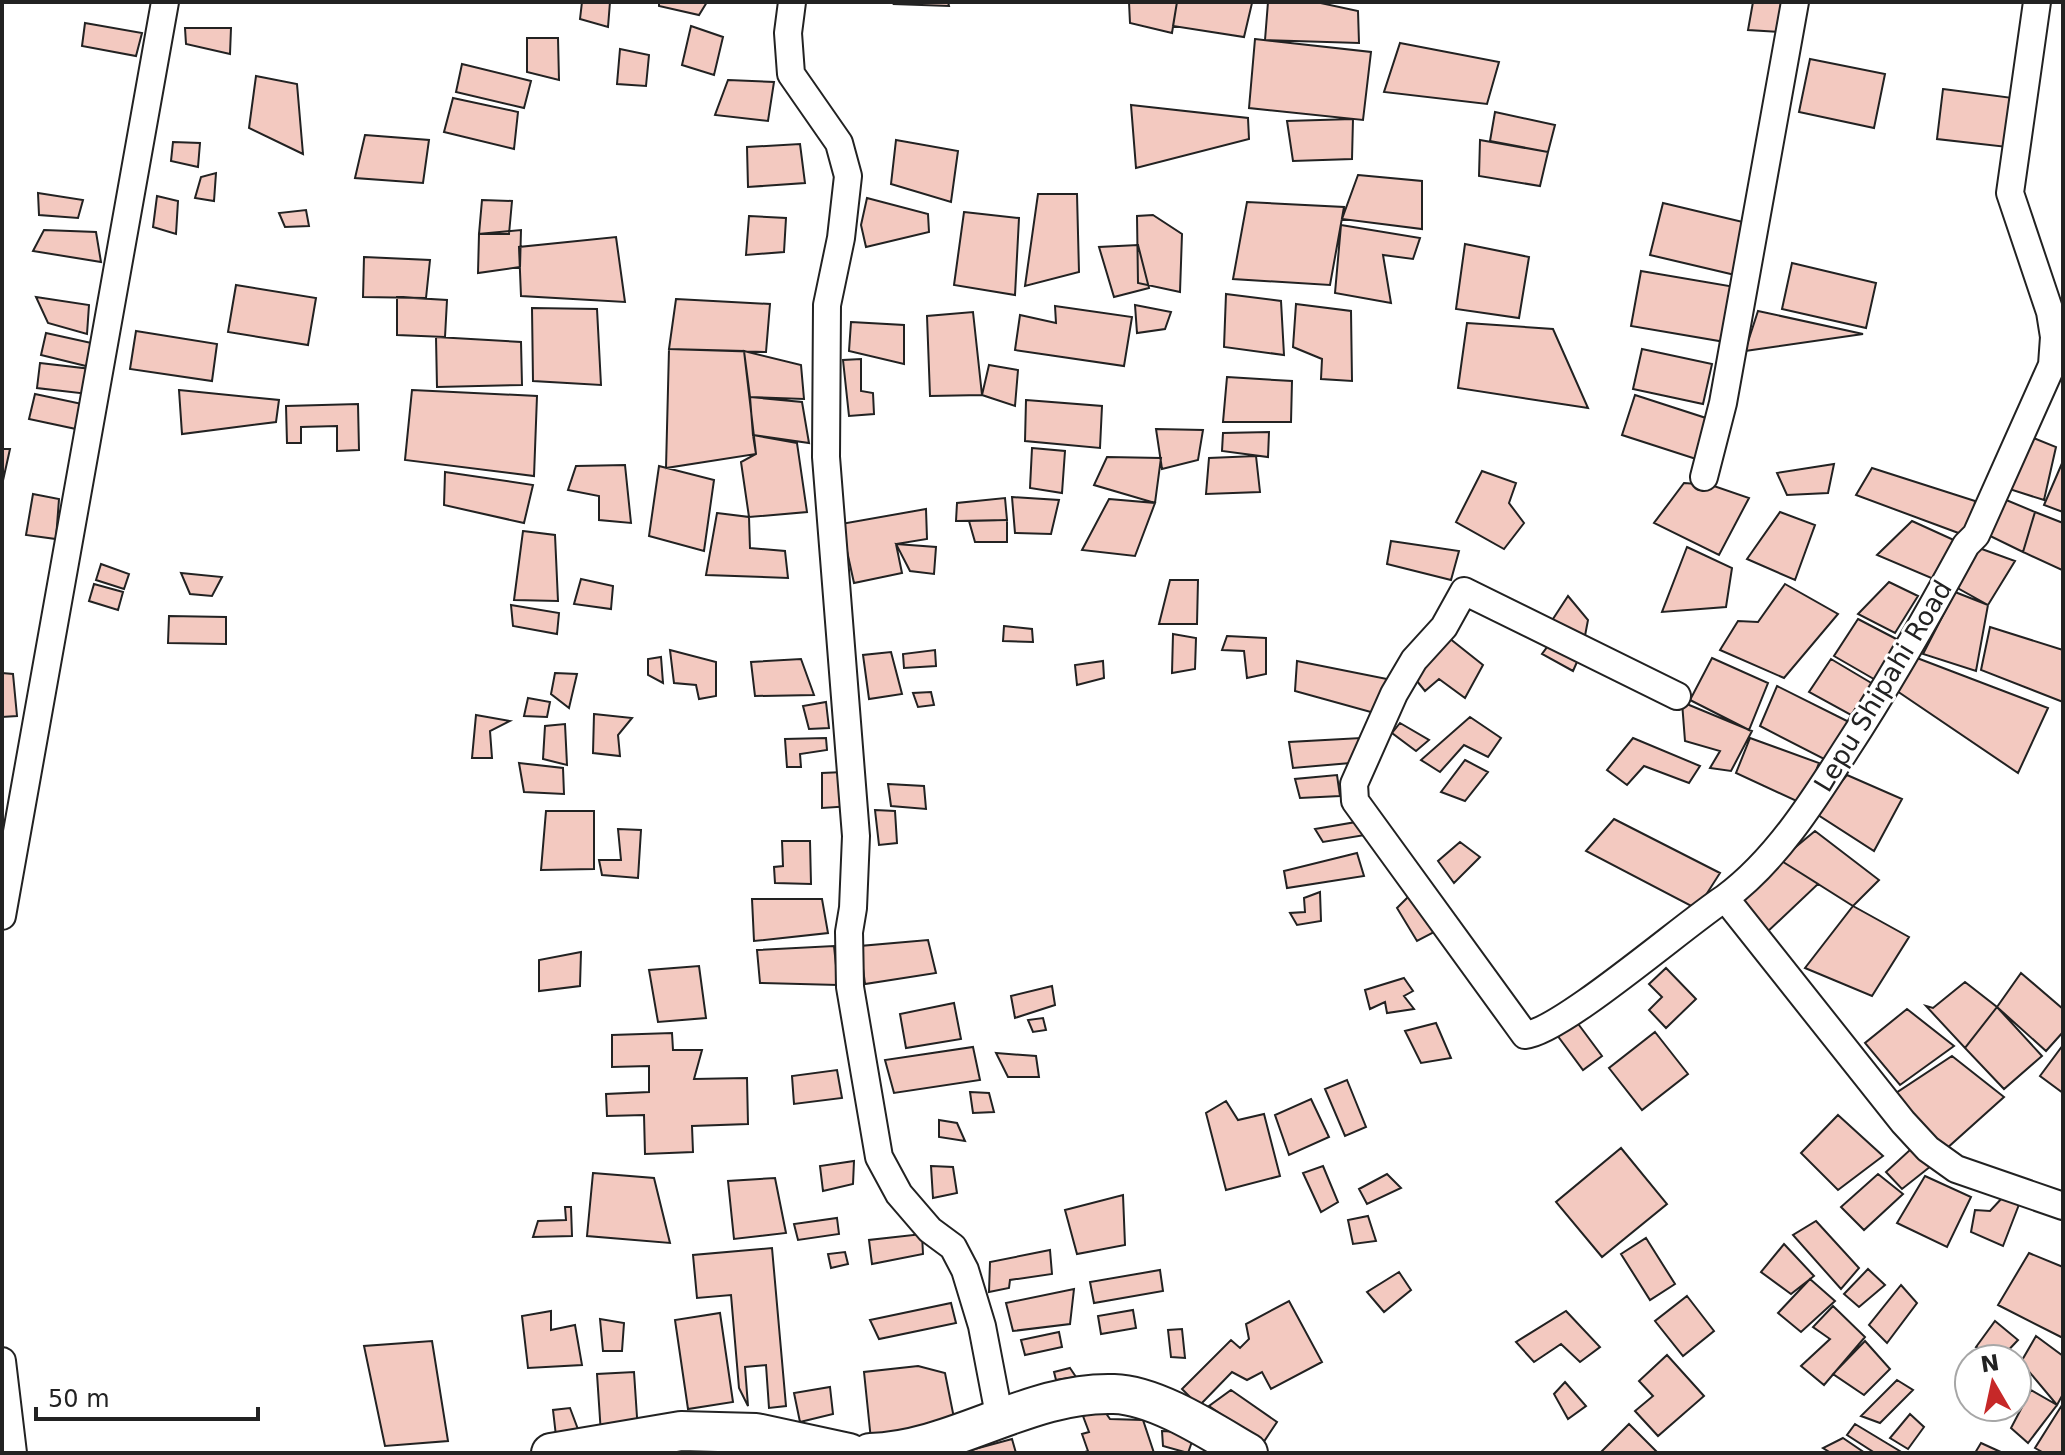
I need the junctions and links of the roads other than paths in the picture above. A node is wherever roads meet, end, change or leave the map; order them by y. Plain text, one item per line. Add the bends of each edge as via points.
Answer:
1 (165, 2) edge
2 (792, 2) edge
3 (1795, 2) edge
4 (2037, 2) edge
5 (1704, 477) dead end
6 (1677, 696) dead end
7 (1725, 898) junction
8 (2, 916) edge
9 (2063, 1206) edge
10 (2, 1361) edge
11 (1000, 1420) junction
12 (610, 1449) edge
13 (13, 1453) edge
14 (551, 1453) edge
15 (849, 1453) edge
16 (870, 1453) edge
17 (1248, 1453) edge

1 - 8 street
2 - 11 street via 791,74 839,143 848,176 827,305 826,457 856,836 850,987 879,1157 899,1194 953,1247 965,1270
3 - 5 street via 1723,403
4 - 7 street, Lepu Shipahi Road via 2010,193 2050,312 2054,337 2049,375 1976,535 1897,671 1813,803 1747,882
6 - 7 street, Lepu Shipahi Road via 1464,591 1394,694 1354,784 1355,801 1525,1035 1553,1026
7 - 9 street via 1928,1149 1956,1169
10 - 13 street
11 - 16 street via 902,1452
11 - 17 street via 1063,1400 1115,1393 1196,1423
12 - 14 street
12 - 15 street via 681,1431 756,1433

